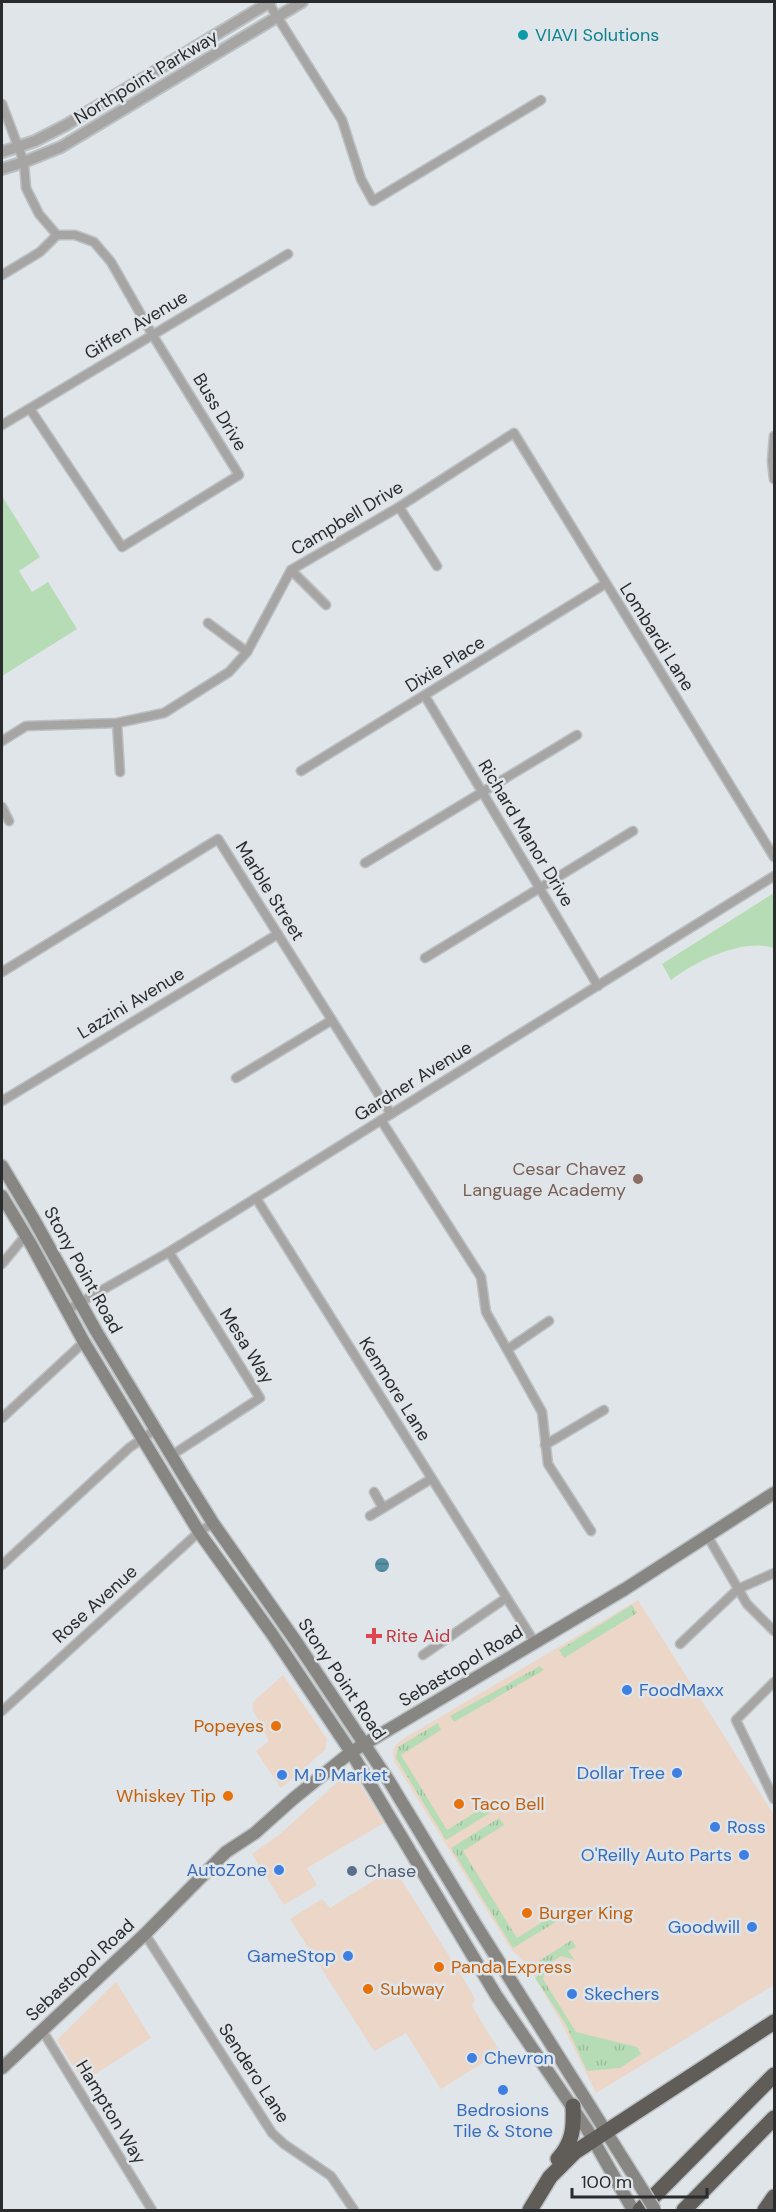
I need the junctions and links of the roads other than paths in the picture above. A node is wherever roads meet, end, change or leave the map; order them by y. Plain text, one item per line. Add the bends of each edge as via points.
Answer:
1 (269, 2) edge
2 (302, 2) edge
3 (278, 16) junction
4 (541, 100) dead end
5 (2, 104) edge
6 (19, 147) junction
7 (2, 152) edge
8 (24, 162) junction
9 (2, 169) edge
10 (57, 235) junction
11 (288, 254) dead end
12 (2, 275) edge
13 (153, 333) junction
14 (30, 409) junction
15 (2, 425) edge
16 (514, 433) joint
17 (774, 436) edge
18 (774, 479) edge
19 (399, 507) junction
20 (437, 566) dead end
21 (291, 570) junction
22 (605, 584) junction
23 (326, 605) dead end
24 (208, 624) dead end
25 (247, 652) junction
26 (425, 696) junction
27 (117, 723) junction
28 (577, 735) dead end
29 (2, 741) edge
30 (301, 771) dead end
31 (120, 772) dead end
32 (483, 793) junction
33 (2, 807) edge
34 (9, 820) dead end
35 (633, 831) dead end
36 (774, 857) edge
37 (364, 863) dead end
38 (774, 876) edge
39 (539, 887) junction
40 (278, 934) junction
41 (425, 958) dead end
42 (2, 972) edge
43 (598, 986) junction
44 (332, 1020) junction
45 (236, 1078) dead end
46 (2, 1101) edge
47 (391, 1114) junction
48 (381, 1120) junction
49 (2, 1166) edge
50 (2, 1196) edge
51 (256, 1198) junction
52 (26, 1235) junction
53 (169, 1252) junction
54 (2, 1264) edge
55 (80, 1302) junction
56 (67, 1310) junction
57 (549, 1321) dead end
58 (84, 1342) junction
59 (508, 1349) junction
60 (604, 1410) dead end
61 (2, 1418) edge
62 (156, 1429) junction
63 (142, 1438) junction
64 (545, 1445) junction
65 (172, 1455) junction
66 (431, 1479) junction
67 (374, 1492) dead end
68 (774, 1493) edge
69 (383, 1508) junction
70 (370, 1516) dead end
71 (213, 1522) junction
72 (591, 1531) dead end
73 (199, 1532) junction
74 (708, 1537) junction
75 (2, 1565) edge
76 (774, 1573) edge
77 (738, 1589) junction
78 (506, 1598) junction
79 (259, 1616) junction
80 (774, 1631) edge
81 (297, 1642) junction
82 (535, 1643) junction
83 (680, 1644) dead end
84 (423, 1655) dead end
85 (774, 1682) edge
86 (2, 1711) edge
87 (364, 1744) junction
88 (351, 1752) junction
89 (774, 1799) edge
90 (145, 1934) junction
91 (774, 2022) edge
92 (42, 2030) junction
93 (2, 2068) edge
94 (774, 2075) edge
95 (573, 2106) junction
96 (774, 2118) edge
97 (600, 2136) junction
98 (716, 2178) junction
99 (774, 2197) edge
100 (153, 2211) edge
101 (354, 2211) edge
102 (529, 2211) edge
103 (633, 2211) edge
104 (640, 2211) edge
105 (655, 2211) edge
106 (684, 2211) edge
107 (691, 2211) edge
108 (765, 2211) edge

1 - 3 street
1 - 6 street, Northpoint Parkway via 66,125
2 - 3 street, Northpoint Parkway
3 - 4 street via 342,120 373,201
3 - 8 street, Northpoint Parkway via 68,142
5 - 6 street
6 - 7 street, Northpoint Parkway
6 - 8 street
8 - 9 street, Northpoint Parkway
8 - 10 street via 26,188
10 - 12 street via 40,252
10 - 13 street, Buss Drive via 94,242 111,262
11 - 13 street, Giffen Avenue
13 - 14 street, Giffen Avenue
13 - 14 street, Buss Drive via 239,475 122,547
14 - 15 street, Giffen Avenue
16 - 19 street, Campbell Drive
16 - 22 street, Lombardi Lane
17 - 18 street
19 - 20 street
19 - 21 street, Campbell Drive
21 - 23 street
21 - 25 street, Campbell Drive
22 - 26 street, Dixie Place
22 - 36 street, Lombardi Lane
24 - 25 street
25 - 27 street, Campbell Drive via 229,672 164,713
26 - 30 street, Dixie Place
26 - 32 street, Richard Manor Drive
27 - 29 street, Campbell Drive via 26,726
27 - 31 street
28 - 32 street
32 - 37 street
32 - 39 street, Richard Manor Drive
33 - 34 street
35 - 39 street
38 - 43 street, Gardner Avenue
39 - 41 street
39 - 43 street, Richard Manor Drive
40 - 42 street, Marble Street via 218,839
40 - 44 street, Marble Street
40 - 46 street, Lazzini Avenue
43 - 47 street, Gardner Avenue
44 - 45 street
44 - 47 street, Marble Street
47 - 48 street, Gardner Avenue
48 - 51 street, Gardner Avenue
48 - 59 street via 481,1277 486,1312
49 - 55 main road, Stony Point Road
50 - 52 main road, Stony Point Road
51 - 53 street, Gardner Avenue
51 - 66 street, Kenmore Lane
52 - 54 street
52 - 56 main road, Stony Point Road
53 - 55 street, Gardner Avenue
53 - 65 street, Mesa Way via 260,1398
55 - 56 street, Gardner Avenue
55 - 62 main road, Stony Point Road
56 - 58 main road, Stony Point Road
57 - 59 street
58 - 61 street
58 - 63 main road, Stony Point Road
59 - 64 street via 542,1412
60 - 64 street
62 - 63 street
62 - 65 main road, Stony Point Road
63 - 73 main road, Stony Point Road
63 - 75 street
64 - 72 street via 548,1464
65 - 71 main road, Stony Point Road
66 - 69 street
66 - 78 street, Kenmore Lane
67 - 69 street
68 - 74 main road, Sebastopol Road
69 - 70 street
71 - 73 street, Rose Avenue
71 - 81 main road, Stony Point Road
73 - 79 main road, Stony Point Road
73 - 86 street, Rose Avenue
74 - 77 street
74 - 82 main road, Sebastopol Road
76 - 77 street
77 - 80 street
77 - 83 street
78 - 82 street, Kenmore Lane
78 - 84 street
79 - 81 main road via 283,1641
79 - 88 main road, Stony Point Road
81 - 87 main road, Stony Point Road
82 - 87 main road, Sebastopol Road
85 - 89 street via 736,1720
87 - 88 main road, Sebastopol Road
87 - 97 main road, Stony Point Road
88 - 90 main road, Sebastopol Road via 255,1833 226,1852
88 - 95 main road, Stony Point Road via 496,1995
90 - 92 main road, Sebastopol Road
90 - 101 street, Sendero Lane via 272,2133 331,2176
91 - 97 highway
92 - 93 main road, Sebastopol Road
92 - 100 street, Hampton Way
94 - 104 highway
95 - 97 main road, Stony Point Road
95 - 102 highway via 569,2145 540,2183
96 - 98 highway
97 - 102 highway via 560,2164
97 - 103 main road, Stony Point Road
97 - 105 main road, Stony Point Road, bridge via 637,2181
98 - 106 highway
98 - 107 highway
99 - 108 highway

